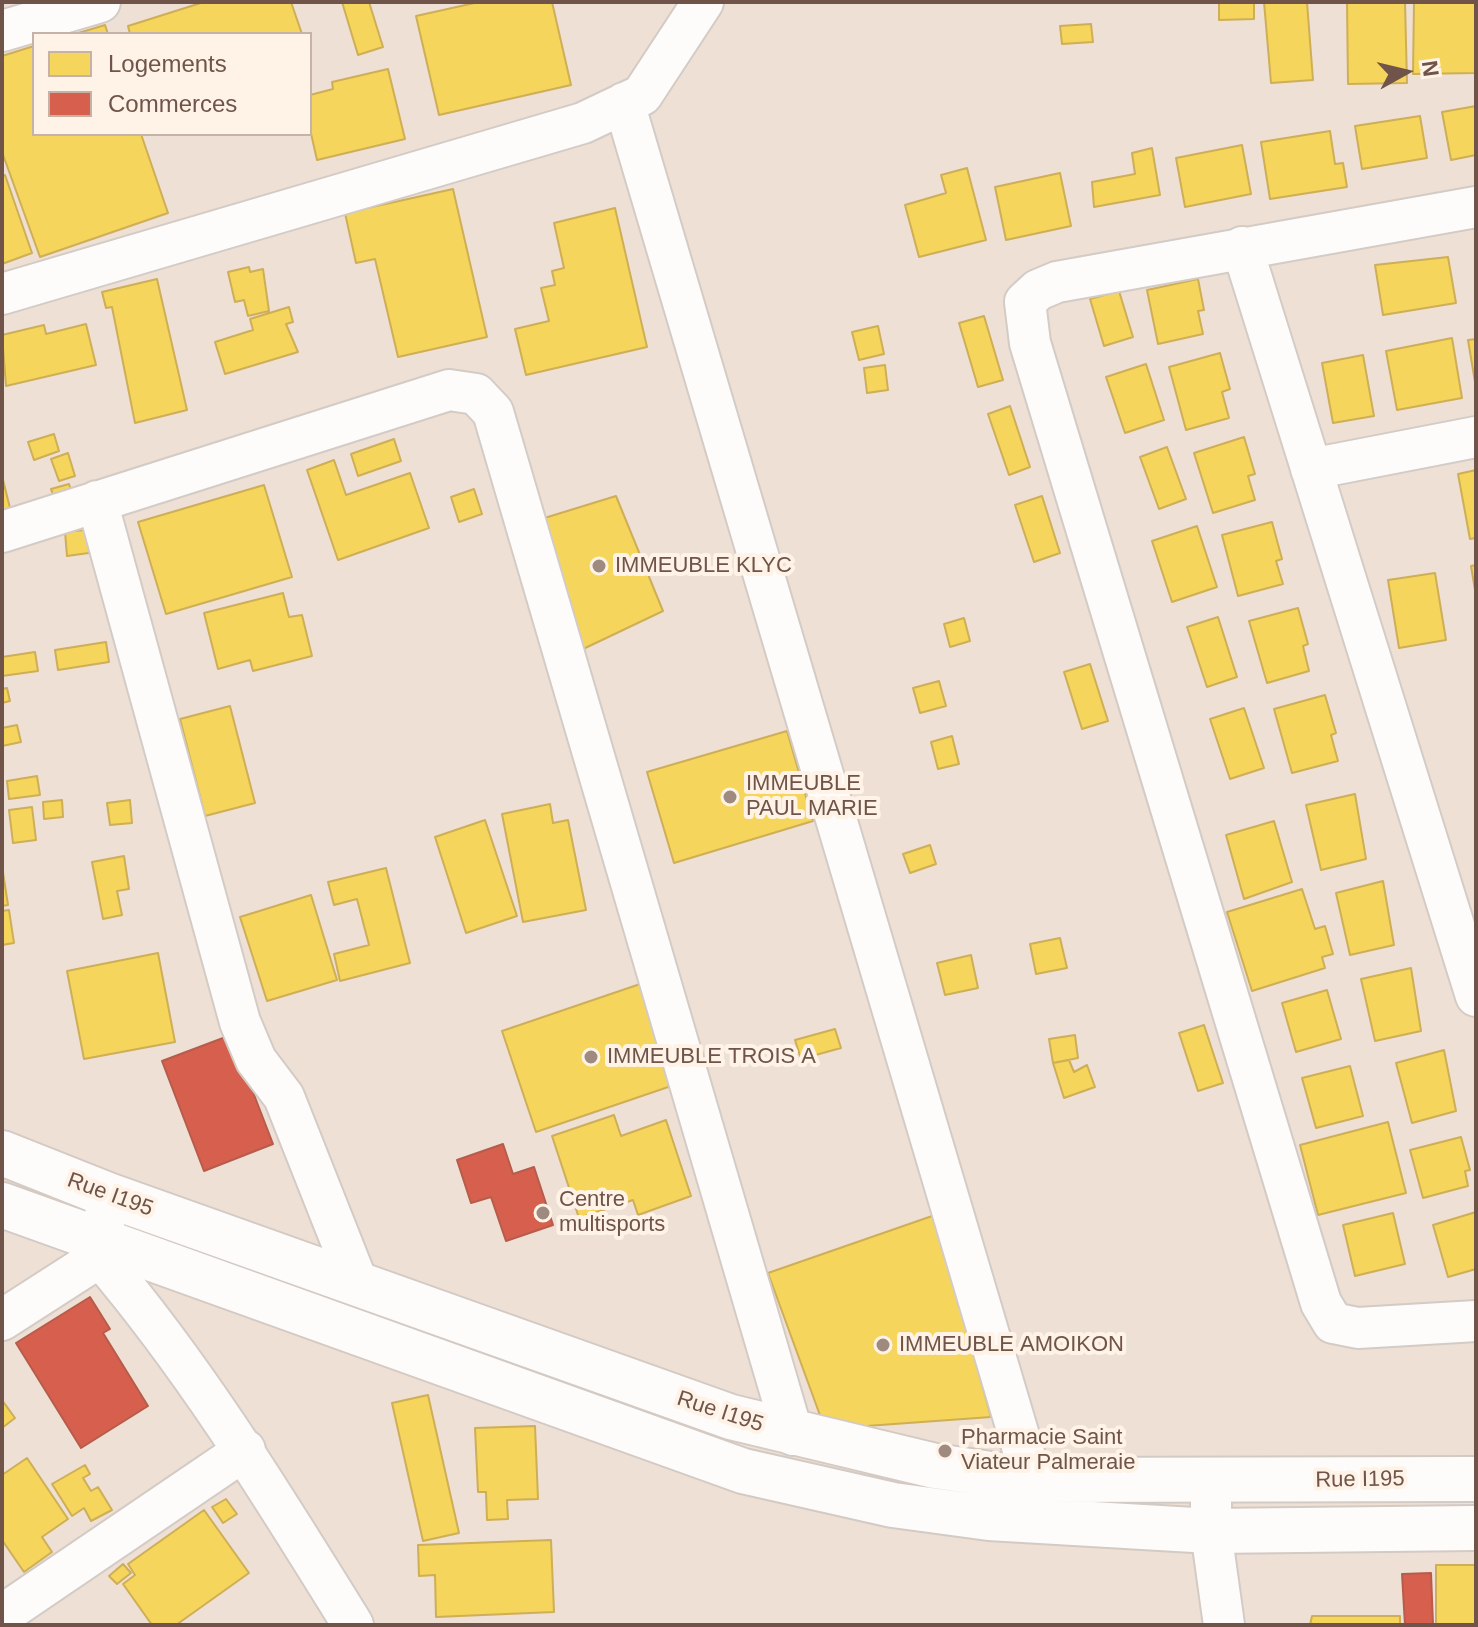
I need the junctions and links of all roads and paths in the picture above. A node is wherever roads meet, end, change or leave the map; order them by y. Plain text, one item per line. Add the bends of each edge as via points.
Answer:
1 (100, 2) edge
2 (703, 2) edge
3 (2, 31) edge
4 (624, 103) junction
5 (1476, 207) edge
6 (1242, 247) junction
7 (2, 294) edge
8 (1476, 437) edge
9 (1311, 469) junction
10 (97, 501) junction
11 (2, 532) edge
12 (1476, 996) edge
13 (2, 1153) edge
14 (108, 1195) junction
15 (2, 1205) edge
16 (101, 1249) junction
17 (358, 1284) junction
18 (2, 1320) edge
19 (1476, 1321) edge
20 (793, 1435) junction
21 (245, 1450) junction
22 (1476, 1479) edge
23 (1032, 1480) junction
24 (1211, 1481) junction
25 (1476, 1528) edge
26 (1211, 1531) junction
27 (2, 1615) edge
28 (353, 1625) edge
29 (1224, 1625) edge

1 - 3 street
2 - 4 street via 642,95
4 - 7 street via 583,123
4 - 23 street
5 - 6 street
6 - 9 street
6 - 19 street via 1038,290 1025,302 1030,343 1321,1303 1333,1323 1358,1328
8 - 9 street
9 - 12 street
10 - 11 street
10 - 17 street via 240,1022 256,1060 284,1097
10 - 20 street via 449,390 476,394 493,412
13 - 14 main road, Rue I195
14 - 16 street
14 - 17 main road, Rue I195
15 - 16 main road, Rue I195
16 - 18 street
16 - 21 street
16 - 26 main road, Rue I195 via 743,1471 893,1505 989,1518
17 - 20 main road, Rue I195
20 - 23 main road, Rue I195 via 935,1466
21 - 27 street
21 - 28 street
22 - 24 main road, Rue I195
23 - 24 main road, Rue I195
24 - 26 street
25 - 26 main road, Rue I195
26 - 29 street

